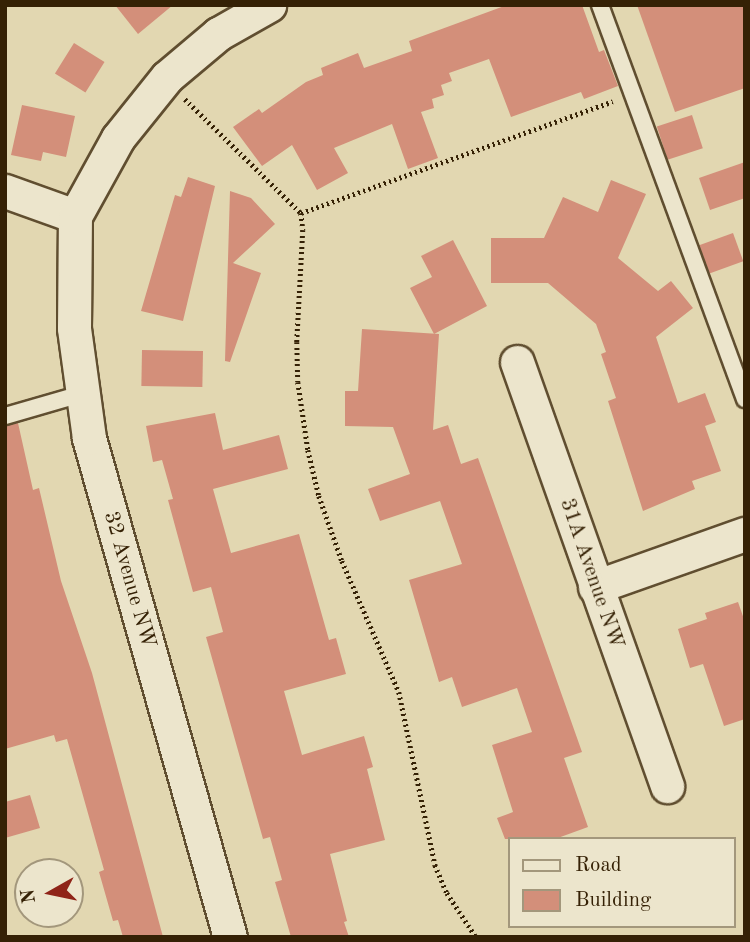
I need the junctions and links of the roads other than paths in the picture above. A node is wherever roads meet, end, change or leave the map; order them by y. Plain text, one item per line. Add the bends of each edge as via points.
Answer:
1 (269, 5) edge
2 (600, 5) edge
3 (5, 191) edge
4 (75, 216) junction
5 (517, 362) dead end
6 (81, 394) junction
7 (745, 400) edge
8 (5, 416) edge
9 (745, 534) edge
10 (594, 587) junction
11 (667, 786) dead end
12 (230, 937) edge

1 - 4 street via 218,34 167,78 118,138
2 - 7 lane
3 - 4 street
4 - 6 street, 32 Avenue NW via 74,328
5 - 10 street, 31A Avenue NW
6 - 8 lane
6 - 12 street, 32 Avenue NW via 89,438
9 - 10 street
10 - 11 street, 31A Avenue NW

